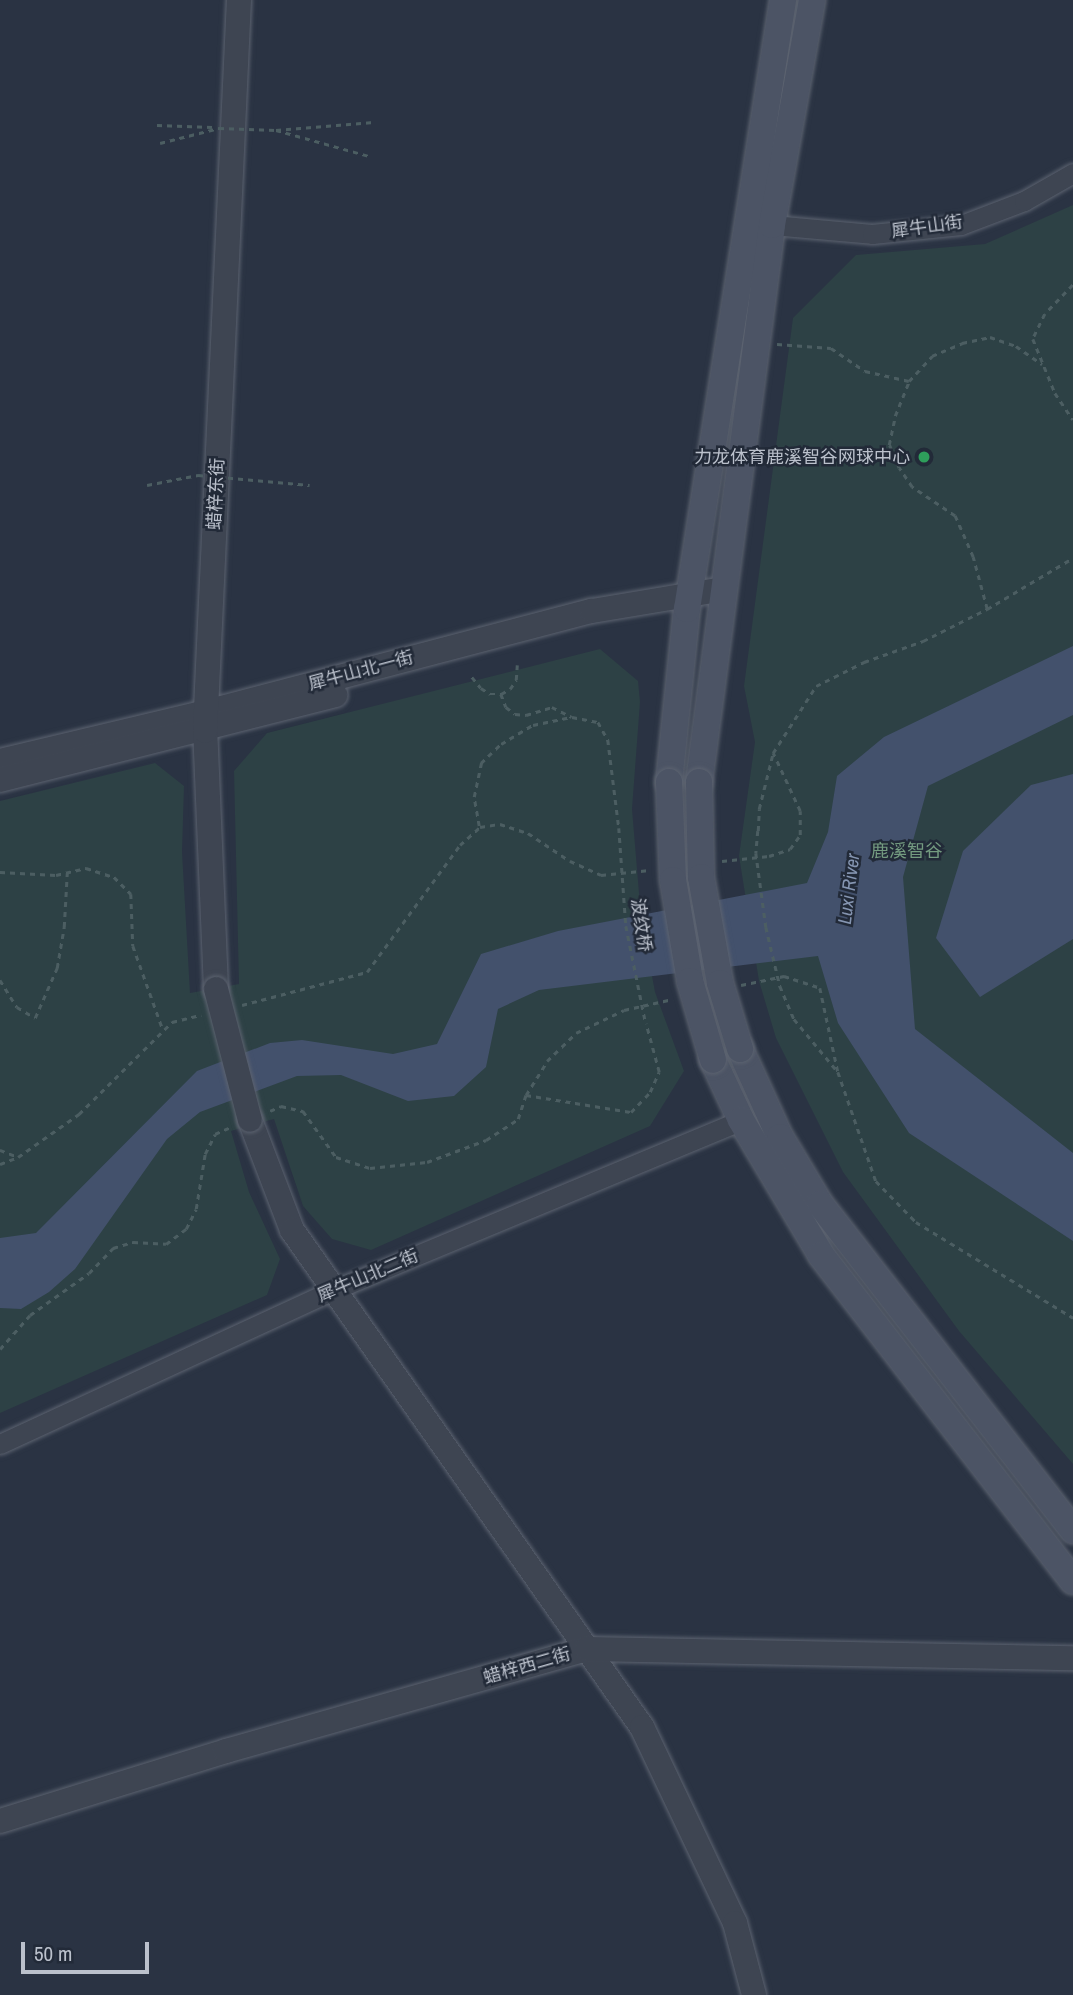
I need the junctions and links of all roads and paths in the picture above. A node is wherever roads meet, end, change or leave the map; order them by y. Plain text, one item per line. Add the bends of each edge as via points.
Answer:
1 (239, 0) edge
2 (783, 0) edge
3 (812, 0) edge
4 (374, 122) dead end
5 (157, 125) dead end
6 (219, 128) junction
7 (276, 130) junction
8 (160, 143) dead end
9 (369, 156) dead end
10 (1073, 173) edge
11 (772, 225) junction
12 (1073, 285) edge
13 (755, 346) junction
14 (1042, 364) junction
15 (909, 381) junction
16 (1073, 420) edge
17 (147, 485) dead end
18 (310, 485) dead end
19 (1073, 558) edge
20 (722, 600) junction
21 (689, 601) junction
22 (987, 609) junction
23 (517, 665) dead end
24 (472, 677) dead end
25 (501, 694) junction
26 (572, 717) junction
27 (205, 721) junction
28 (773, 752) junction
29 (0, 761) edge
30 (0, 780) edge
31 (480, 827) junction
32 (718, 862) dead end
33 (653, 869) dead end
34 (0, 872) edge
35 (67, 873) junction
36 (0, 981) edge
37 (730, 987) dead end
38 (677, 999) dead end
39 (235, 1007) dead end
40 (210, 1013) dead end
41 (163, 1030) junction
42 (838, 1072) junction
43 (526, 1095) junction
44 (249, 1120) junction
45 (741, 1120) junction
46 (0, 1150) edge
47 (18, 1157) junction
48 (0, 1164) edge
49 (331, 1291) junction
50 (1073, 1318) edge
51 (0, 1349) edge
52 (0, 1444) edge
53 (1073, 1530) edge
54 (1073, 1581) edge
55 (587, 1649) junction
56 (1073, 1658) edge
57 (0, 1821) edge
58 (754, 1995) edge

1 - 27 street, 蜡梓东街
2 - 21 main road
3 - 11 main road
4 - 7 path
5 - 6 path, bridge
6 - 7 path, bridge
6 - 8 path, bridge
7 - 9 path, bridge
10 - 11 street, 犀牛山街 via 1024,201 961,225 872,234
11 - 13 main road
12 - 14 path via 1045,314 1033,339
13 - 15 path via 831,348 865,371
13 - 20 main road
14 - 15 path via 1016,346 990,337 932,356
14 - 16 path
15 - 22 path via 889,445 912,486 955,516 974,557
17 - 18 path, bridge via 198,475
19 - 22 path
20 - 21 street, 犀牛山北一街
20 - 53 main road, bridge via 699,782 701,877 720,983 740,1049 780,1137 820,1204
21 - 27 street, 犀牛山北一街 via 592,611
21 - 45 main road, bridge via 669,782 673,880 690,981 713,1060
22 - 28 path via 816,686
23 - 25 path via 516,680
24 - 25 path via 481,688
25 - 26 path via 515,714 552,707
26 - 31 path via 533,725 501,744 481,763 474,797
26 - 43 path, 波纹桥, bridge via 598,722 608,740 626,926 659,1072 650,1092 631,1112
27 - 29 street, 犀牛山北一街
27 - 30 street, 犀牛山北一街
27 - 44 street, 蜡梓东街, bridge via 216,989
28 - 32 path via 800,811 800,835 790,849 769,856
28 - 42 path, bridge via 759,809 756,853 765,927 794,1019
31 - 33 path via 500,824 528,833 601,875
31 - 39 path via 460,845 367,972
34 - 35 path via 29,876
35 - 36 path via 57,968 35,1018 17,1007
35 - 41 path via 86,869 114,877 131,894 133,946
37 - 42 path via 784,976 820,988
38 - 43 path via 624,1010 576,1033 547,1061
40 - 41 path via 172,1022
41 - 47 path via 79,1114
42 - 50 path via 876,1181 916,1222
43 - 44 path via 517,1119 486,1140 427,1162 370,1168 336,1157 303,1111 281,1106
44 - 49 street, 蜡梓东街 via 292,1230
44 - 51 path via 215,1134 205,1154 196,1209 186,1229 166,1244 133,1242 113,1248 89,1273 30,1315
45 - 49 street, 犀牛山北二街
45 - 54 main road via 821,1255
46 - 47 path
47 - 48 path
49 - 52 street, 犀牛山北二街
49 - 55 street, 蜡梓东街
55 - 56 street, 蜡梓西二街
55 - 57 street, 蜡梓西二街 via 226,1751
55 - 58 street, 蜡梓东街 via 642,1727 734,1923

